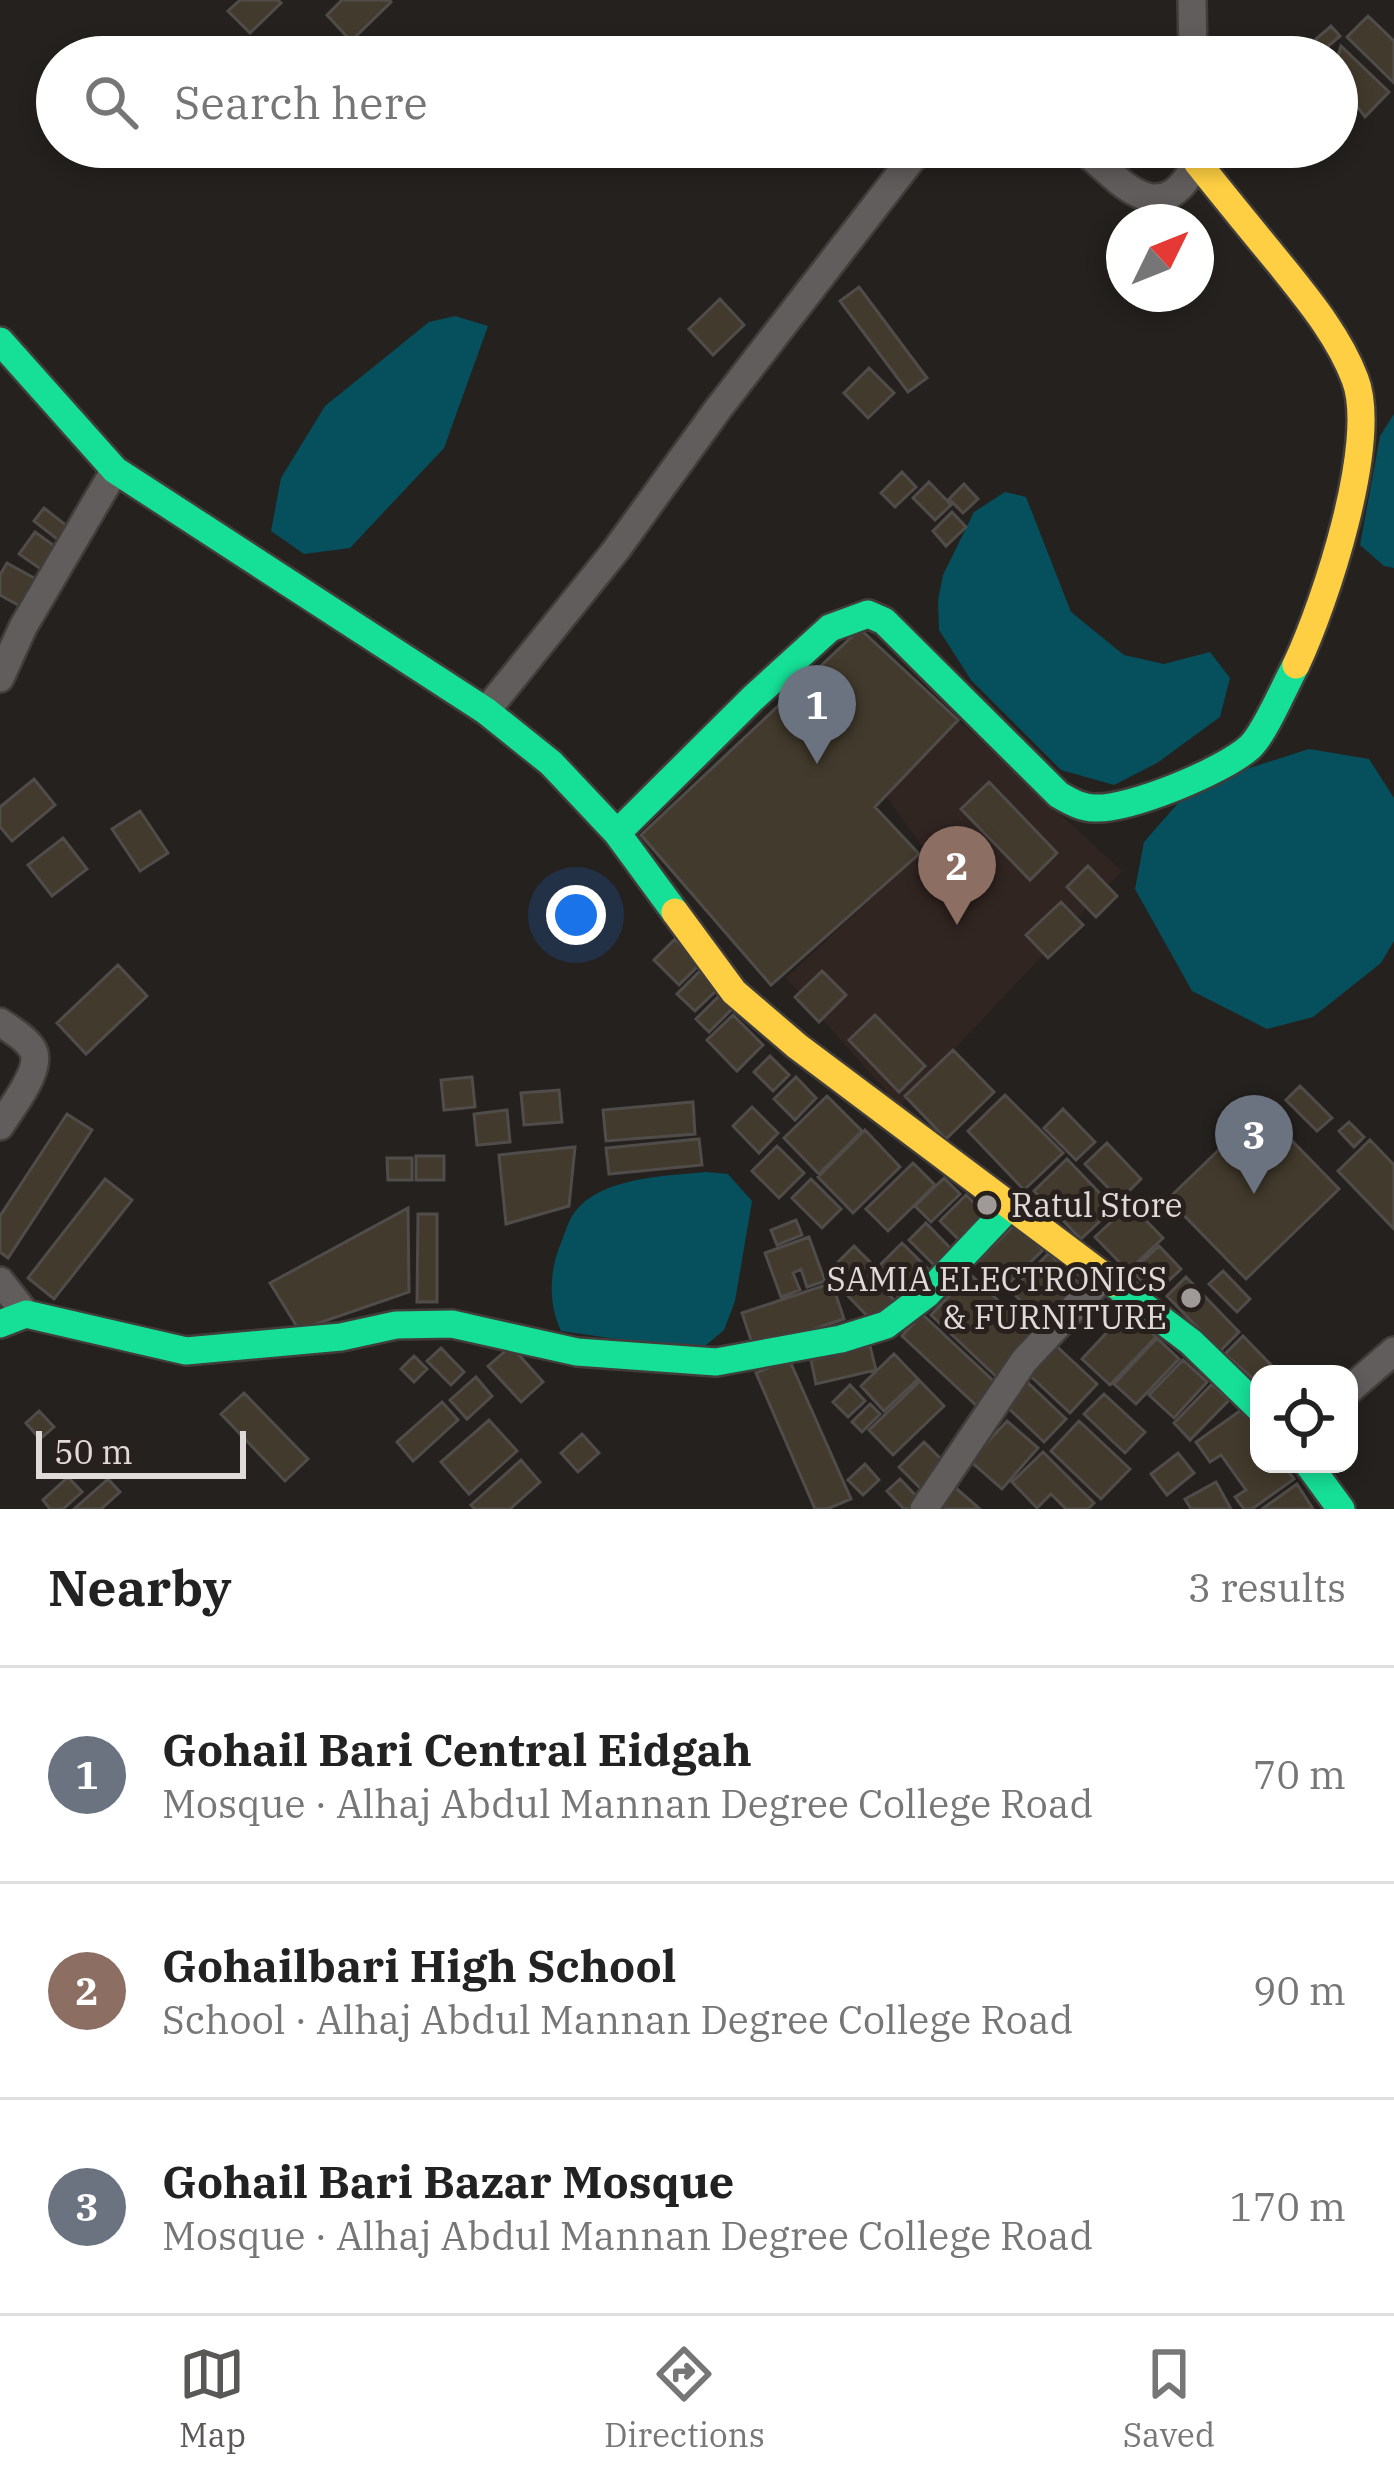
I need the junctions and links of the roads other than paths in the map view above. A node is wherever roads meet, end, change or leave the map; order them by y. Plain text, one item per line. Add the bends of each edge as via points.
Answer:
1 (1192, 0) edge
2 (1193, 36) edge
3 (905, 168) edge
4 (1105, 168) edge
5 (1193, 168) edge
6 (1208, 168) edge
7 (0, 341) edge
8 (115, 470) junction
9 (0, 678) edge
10 (487, 711) junction
11 (617, 833) junction
12 (0, 1022) edge
13 (0, 1126) edge
14 (1010, 1206) junction
15 (1103, 1276) junction
16 (0, 1281) edge
17 (13, 1319) edge
18 (1394, 1351) edge
19 (1358, 1382) edge
20 (1250, 1399) edge
21 (1314, 1473) edge
22 (924, 1509) edge
23 (1339, 1509) edge

1 - 2 street
3 - 10 street
4 - 5 street via 1153,199 1174,194
6 - 11 street via 1333,334 1361,398 1362,440 1337,553 1299,660 1253,745 1172,788 1083,807 1059,795 868,614 830,628
7 - 8 street
8 - 9 street
8 - 10 street
10 - 11 street
11 - 14 street via 734,992
12 - 13 street via 37,1057
14 - 15 street
14 - 17 street via 927,1294 886,1325 716,1363 578,1352 452,1324 186,1351
15 - 20 street
15 - 22 street via 1024,1361
16 - 17 street
18 - 19 street
21 - 23 street

